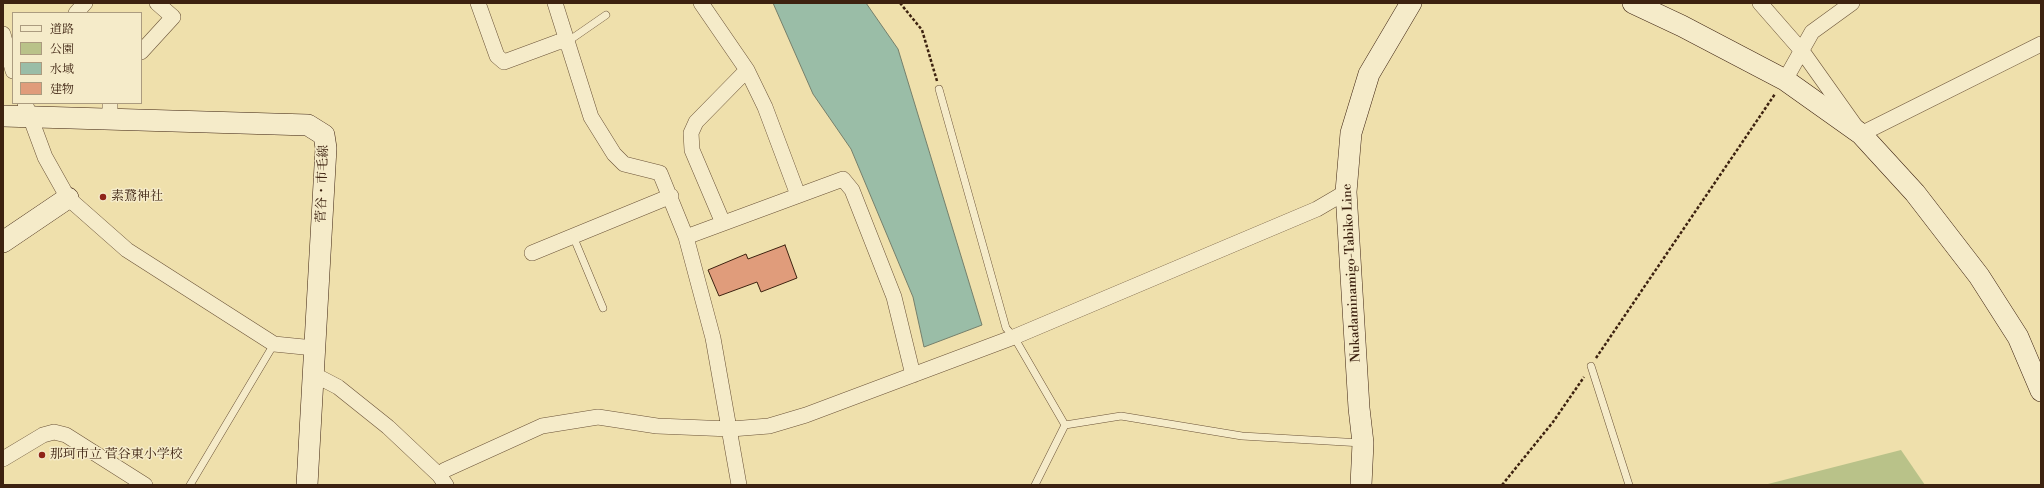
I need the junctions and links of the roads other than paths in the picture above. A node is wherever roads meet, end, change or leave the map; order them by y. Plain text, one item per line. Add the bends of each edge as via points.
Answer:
1 (85, 3) edge
2 (157, 3) edge
3 (478, 3) edge
4 (555, 3) edge
5 (701, 3) edge
6 (1412, 3) edge
7 (1634, 3) edge
8 (1760, 3) edge
9 (1852, 3) edge
10 (77, 12) edge
11 (606, 15) dead end
12 (3, 34) edge
13 (567, 42) junction
14 (2041, 44) edge
15 (142, 51) edge
16 (1802, 51) junction
17 (12, 67) edge
18 (747, 70) junction
19 (1785, 80) junction
20 (939, 89) road end
21 (27, 109) edge
22 (110, 111) edge
23 (3, 116) edge
24 (1861, 134) junction
25 (1346, 192) junction
26 (798, 195) junction
27 (670, 196) junction
28 (68, 198) junction
29 (723, 223) junction
30 (573, 236) junction
31 (686, 237) junction
32 (3, 242) edge
33 (532, 252) dead end
34 (603, 308) dead end
35 (1014, 336) junction
36 (274, 344) junction
37 (314, 348) junction
38 (1591, 366) road end
39 (313, 374) junction
40 (913, 375) junction
41 (2041, 391) edge
42 (1065, 425) junction
43 (731, 429) junction
44 (1363, 443) junction
45 (3, 459) edge
46 (443, 480) edge
47 (145, 485) edge
48 (190, 485) edge
49 (307, 485) edge
50 (739, 485) edge
51 (1035, 485) edge
52 (1361, 485) edge
53 (1629, 485) edge

1 - 10 street
2 - 15 street via 173,17
3 - 13 street via 497,56 504,62 558,42
4 - 13 street
5 - 18 street
6 - 25 street, Nukadaminamigo-Tabiko Line via 1369,74 1351,133
7 - 19 street
8 - 16 street
9 - 16 street via 1812,32
11 - 13 lane
12 - 17 street
13 - 27 street via 591,117 614,154 624,164 660,173
14 - 24 street
16 - 19 street
16 - 24 street
18 - 26 street
18 - 29 street via 696,122 691,133 692,150
19 - 24 street
20 - 35 lane via 1006,328
21 - 22 street, 菅谷・市毛線
21 - 23 street, 菅谷・市毛線
21 - 28 street via 45,157
22 - 37 street, 菅谷・市毛線 via 308,125 324,135 326,148
24 - 41 street via 1914,193 1979,276 2018,337
25 - 35 street via 1317,209
25 - 44 street, Nukadaminamigo-Tabiko Line
26 - 29 street
26 - 40 street via 843,179 852,190 894,297
27 - 30 street
27 - 31 street
28 - 32 street
28 - 36 street via 127,250
29 - 31 street
30 - 33 street
30 - 34 lane
31 - 43 street via 713,338
35 - 40 street
35 - 42 lane
36 - 37 street
36 - 48 lane
37 - 39 street, 菅谷・市毛線
38 - 53 lane
39 - 46 street via 338,387 388,427
39 - 49 street, 菅谷・市毛線
40 - 43 street via 769,426
42 - 44 lane via 1121,416 1242,436
42 - 51 lane
43 - 46 street via 657,426 598,417 542,426 445,470
43 - 50 street
44 - 52 street, Nukadaminamigo-Tabiko Line
45 - 47 street via 43,435 54,432 66,435

